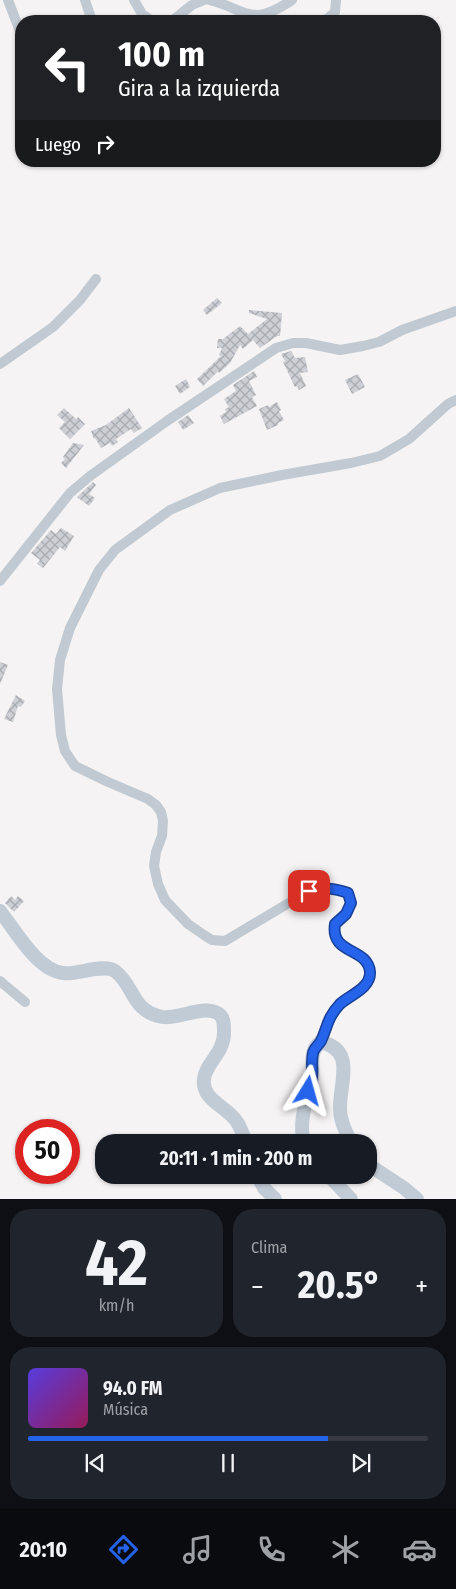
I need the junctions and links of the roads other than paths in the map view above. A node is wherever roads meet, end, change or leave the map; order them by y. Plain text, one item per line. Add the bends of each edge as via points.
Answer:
1 (7, 0) edge
2 (85, 0) edge
3 (134, 0) edge
4 (204, 0) edge
5 (209, 0) edge
6 (292, 0) edge
7 (336, 0) edge
8 (0, 1) edge
9 (90, 15) edge
10 (143, 15) edge
11 (180, 15) edge
12 (252, 15) edge
13 (262, 15) edge
14 (332, 15) edge
15 (15, 19) edge
16 (96, 279) dead end
17 (456, 310) edge
18 (0, 364) edge
19 (456, 400) edge
20 (0, 581) edge
21 (0, 911) edge
22 (0, 981) edge
23 (25, 1002) dead end
24 (320, 1042) junction
25 (242, 1134) edge
26 (302, 1134) edge
27 (348, 1134) edge
28 (377, 1170) edge
29 (262, 1184) edge
30 (337, 1184) edge
31 (275, 1199) edge
32 (351, 1199) edge
33 (417, 1199) edge

1 - 8 street
1 - 15 street
2 - 9 street
3 - 10 street
4 - 11 street
5 - 12 street
6 - 13 street via 276,11
7 - 14 street
16 - 18 street via 53,327
17 - 20 street via 362,346 340,350 293,343 276,348 90,476 70,493
19 - 24 street via 409,439 380,456 220,488 170,510 115,550 99,570 70,628 60,660 57,689 65,751 75,766 148,799 161,812 162,836 154,866 158,884 165,900 188,924 212,940 225,941 309,891 321,888 348,893 351,903 346,914 335,924 335,934 347,950 367,961 369,979 328,1020
21 - 25 main road via 33,954 49,968 71,974 104,968 114,971 123,978 137,1003 162,1017 209,1010 218,1013 224,1034 218,1055 206,1072 205,1087 210,1098 236,1120
22 - 23 street
24 - 26 main road via 312,1055 312,1078 302,1116
24 - 27 main road via 335,1047 342,1057 340,1111
28 - 33 main road
29 - 31 main road
30 - 32 main road

